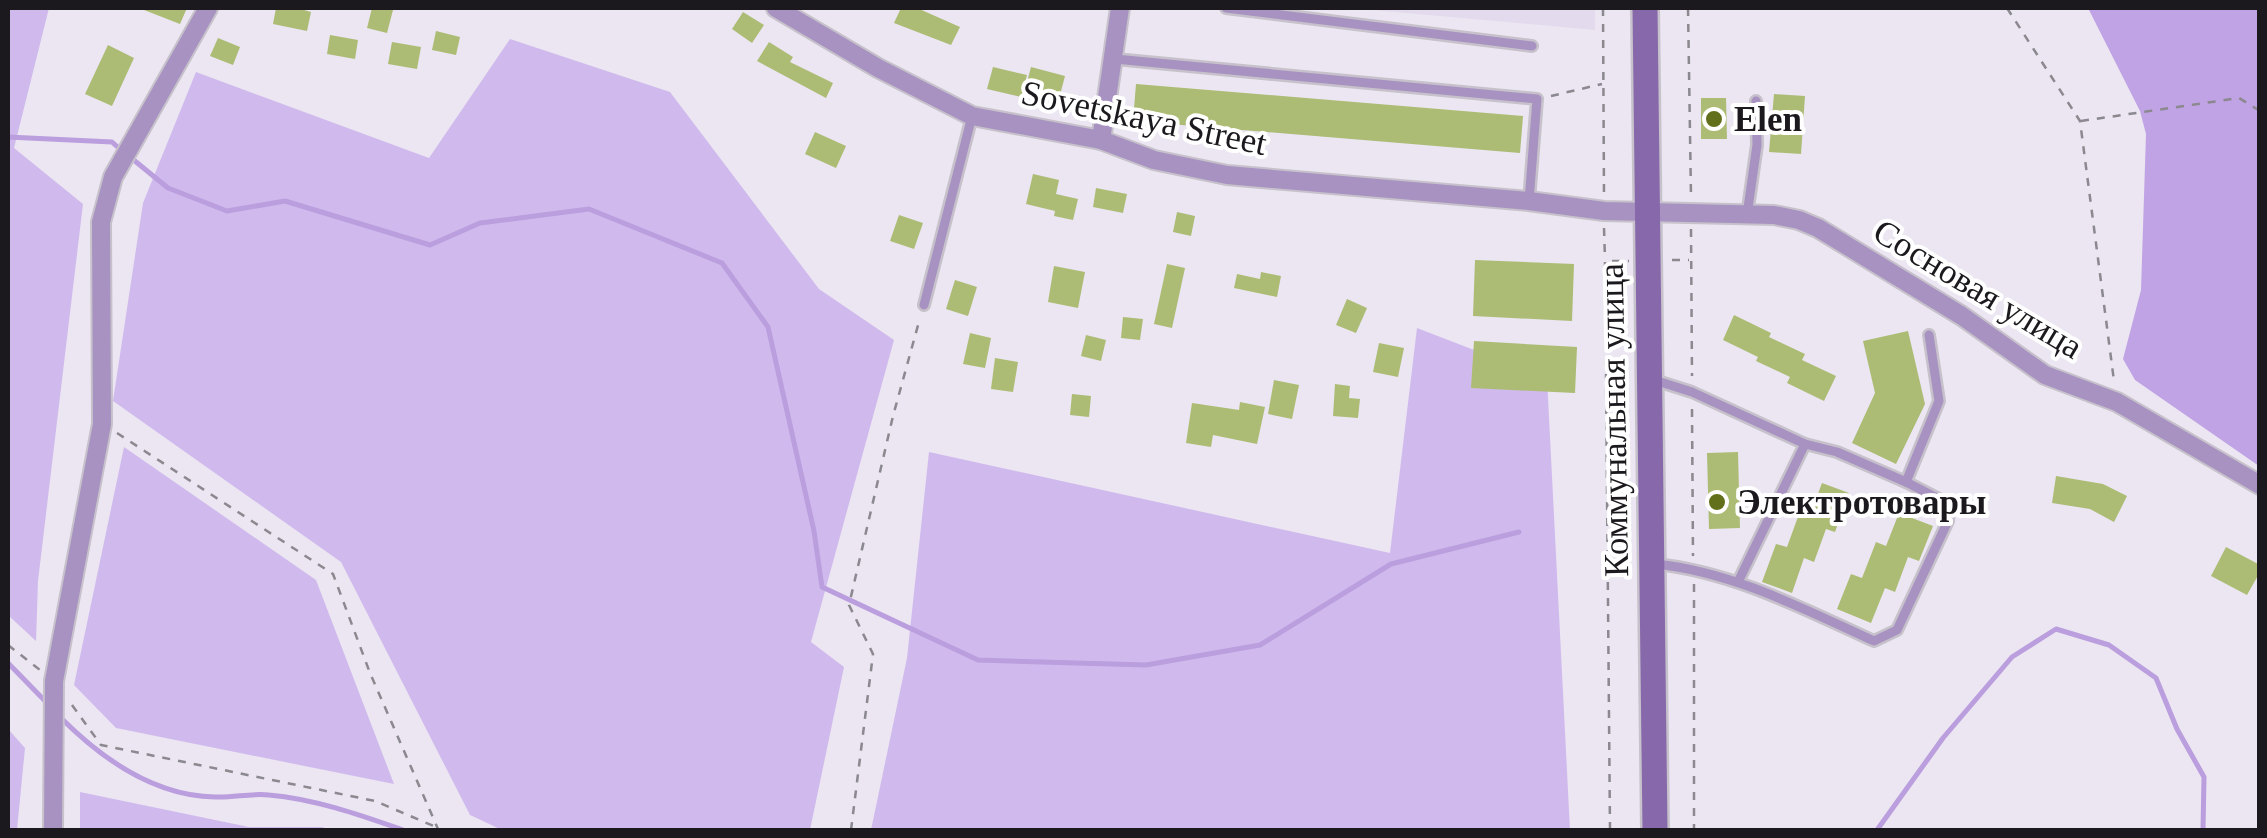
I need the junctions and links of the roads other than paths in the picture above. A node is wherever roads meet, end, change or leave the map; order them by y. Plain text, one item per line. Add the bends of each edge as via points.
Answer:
1 (208, 8) edge
2 (776, 8) edge
3 (1120, 8) edge
4 (1226, 8) edge
5 (1645, 8) edge
6 (1532, 46) dead end
7 (1115, 59) junction
8 (1756, 100) dead end
9 (972, 116) junction
10 (1101, 140) junction
11 (1529, 201) junction
12 (1646, 213) junction
13 (1747, 214) junction
14 (924, 306) road end
15 (1930, 335) dead end
16 (1648, 378) junction
17 (1805, 444) junction
18 (1906, 482) junction
19 (2260, 485) edge
20 (1652, 564) junction
21 (1738, 582) junction
22 (53, 830) edge
23 (1655, 830) edge

1 - 22 street via 114,177 100,237 102,424 54,681
2 - 9 street, Sovetskaya Street
3 - 7 street
4 - 6 lane
5 - 12 street, Коммунальная улица
7 - 10 street
7 - 11 lane via 1538,99
8 - 13 lane
9 - 10 street, Sovetskaya Street
9 - 14 lane
10 - 11 street, Sovetskaya Street via 1226,175
11 - 12 street, Sovetskaya Street
12 - 13 street, Сосновая улица
12 - 16 street, Коммунальная улица
13 - 19 street, Сосновая улица via 1818,228 2046,374 2117,402
15 - 18 lane via 1939,401
16 - 17 lane
16 - 20 street, Коммунальная улица
17 - 18 lane
17 - 21 lane
18 - 21 lane via 1949,510 1897,630 1874,641
20 - 21 lane
20 - 23 street, Коммунальная улица

